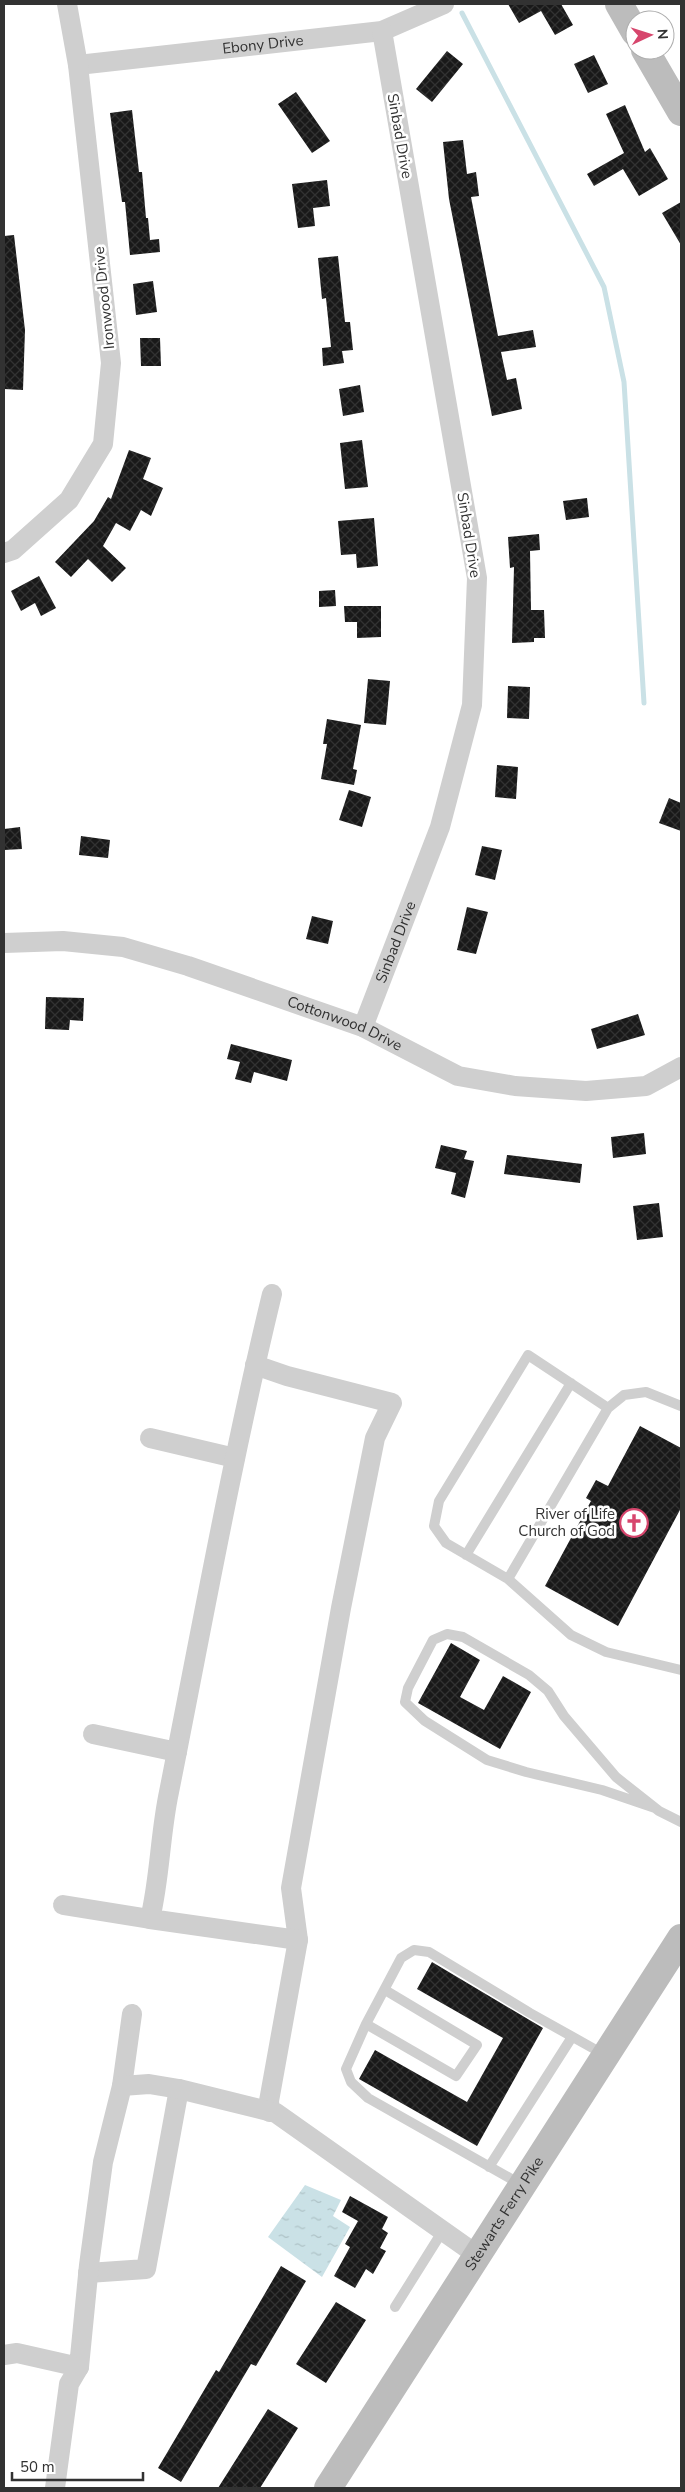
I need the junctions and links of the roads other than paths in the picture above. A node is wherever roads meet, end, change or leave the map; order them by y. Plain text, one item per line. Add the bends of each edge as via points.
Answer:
1 (67, 4) edge
2 (444, 4) edge
3 (382, 31) junction
4 (651, 60) edge
5 (78, 65) junction
6 (681, 112) edge
7 (4, 553) edge
8 (4, 943) edge
9 (363, 1027) junction
10 (681, 1067) edge
11 (272, 1294) dead end
12 (255, 1365) junction
13 (570, 1383) junction
14 (681, 1406) edge
15 (608, 1408) junction
16 (150, 1438) dead end
17 (235, 1458) junction
18 (466, 1555) junction
19 (508, 1579) junction
20 (681, 1670) edge
21 (94, 1734) dead end
22 (176, 1752) junction
23 (655, 1808) junction
24 (681, 1822) edge
25 (63, 1905) dead end
26 (150, 1919) junction
27 (681, 1938) edge
28 (298, 1940) junction
29 (385, 1990) junction
30 (132, 2014) dead end
31 (366, 2024) junction
32 (572, 2037) junction
33 (606, 2055) junction
34 (122, 2086) junction
35 (179, 2089) junction
36 (270, 2112) junction
37 (489, 2167) junction
38 (522, 2186) junction
39 (442, 2232) junction
40 (477, 2255) junction
41 (88, 2273) junction
42 (394, 2307) dead end
43 (4, 2355) edge
44 (79, 2367) junction
45 (55, 2488) edge
46 (328, 2488) edge

1 - 5 street, Ironwood Drive
2 - 3 street, Ebony Drive
3 - 5 street, Ebony Drive
3 - 9 street, Sinbad Drive via 477,578 472,705 440,828
4 - 6 main road
5 - 7 street, Ironwood Drive via 111,363 103,444 69,500 13,550
8 - 9 street, Cottonwood Drive via 63,941 123,947 188,966
9 - 10 street, Cottonwood Drive via 458,1076 515,1086 586,1091 646,1086
11 - 12 street
12 - 17 street
12 - 28 street via 392,1403 375,1438 291,1888
13 - 15 lane
13 - 18 lane
13 - 18 lane via 528,1355 439,1501 434,1526 446,1543
14 - 15 lane via 646,1392 624,1395
15 - 19 lane
16 - 17 street
17 - 22 street
18 - 19 lane
19 - 20 lane via 571,1635 606,1652
21 - 22 street
22 - 26 street
23 - 23 lane via 616,1777 548,1691 529,1675 463,1638 447,1634 433,1640 408,1688 405,1702 425,1721 487,1760 602,1790
23 - 24 lane
25 - 26 street
26 - 28 street
27 - 33 main road, Stewarts Ferry Pike
28 - 36 street via 269,2101
29 - 31 lane
29 - 31 lane via 477,2045 456,2076
29 - 32 lane via 401,1958 414,1950 429,1952
30 - 34 street
31 - 37 lane via 346,2069 351,2082 368,2098
32 - 33 lane
32 - 37 lane
33 - 38 main road, Stewarts Ferry Pike
34 - 35 street via 149,2084
34 - 41 street via 103,2162
35 - 36 street
35 - 41 street via 146,2269
36 - 39 street via 276,2113 412,2207
37 - 38 lane
38 - 40 main road, Stewarts Ferry Pike
39 - 40 street
39 - 42 lane
40 - 46 main road, Stewarts Ferry Pike
41 - 44 street
43 - 44 street via 17,2354
44 - 45 street via 69,2384

